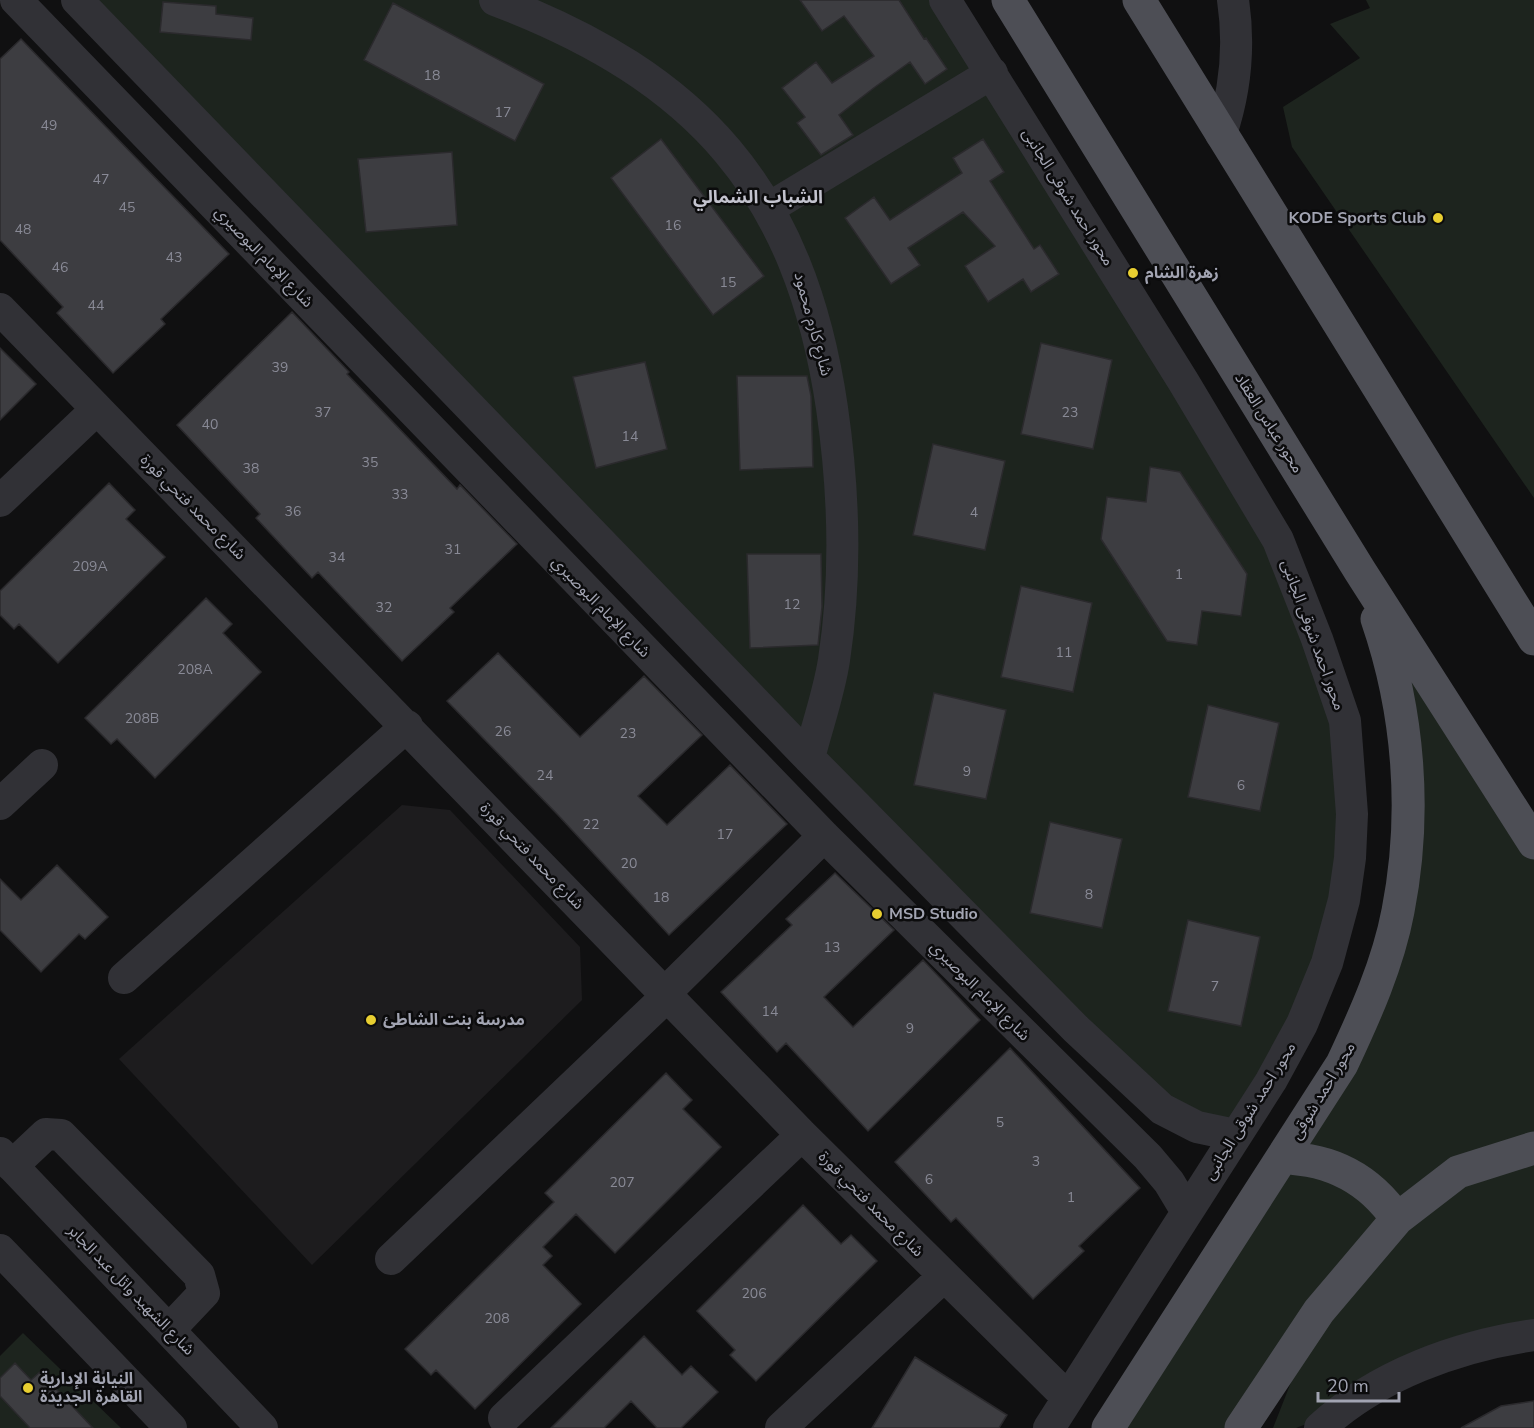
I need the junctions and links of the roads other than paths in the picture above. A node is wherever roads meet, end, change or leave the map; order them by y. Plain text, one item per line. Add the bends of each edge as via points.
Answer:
1 (16, 0) edge
2 (77, 0) edge
3 (495, 0) edge
4 (945, 0) edge
5 (1008, 0) edge
6 (1139, 0) edge
7 (1233, 0) edge
8 (992, 73) junction
9 (1221, 134) junction
10 (770, 208) junction
11 (0, 309) edge
12 (96, 410) junction
13 (0, 501) edge
14 (1360, 571) junction
15 (1534, 639) edge
16 (407, 726) junction
17 (809, 758) junction
18 (42, 765) dead end
19 (0, 804) edge
20 (824, 837) junction
21 (1534, 843) edge
22 (124, 978) dead end
23 (665, 996) junction
24 (802, 1135) junction
25 (1235, 1135) junction
26 (1534, 1148) edge
27 (1283, 1158) junction
28 (6, 1160) edge
29 (1187, 1212) junction
30 (1397, 1219) junction
31 (0, 1250) edge
32 (391, 1259) dead end
33 (944, 1276) junction
34 (169, 1330) junction
35 (1534, 1335) edge
36 (1068, 1398) junction
37 (504, 1418) dead end
38 (171, 1428) edge
39 (262, 1428) edge
40 (781, 1428) edge
41 (1049, 1428) edge
42 (1108, 1428) edge
43 (1241, 1428) edge
44 (1320, 1428) edge

1 - 20 street, شارع الإمام البوصيري
2 - 17 street
3 - 10 street, شارع كارم محمود via 583,38 655,84 719,140
4 - 8 street, محور احمد شوقى الجانبى
5 - 14 main road, محور عباس العقاد
6 - 9 main road
7 - 9 street via 1237,28 1235,82
8 - 10 street
8 - 25 street, محور احمد شوقى الجانبى via 1278,540 1345,721 1350,771 1350,858 1344,900 1327,963 1302,1024
9 - 15 main road
10 - 17 street, شارع كارم محمود via 791,250 815,322 825,360 842,475 843,566 834,661
11 - 12 street, شارع محمد فتحي قورة
12 - 13 street
12 - 16 street, شارع محمد فتحي قورة
14 - 21 main road, محور عباس العقاد
14 - 27 main road, محور احمد شوقى via 1389,653 1406,738 1408,825 1398,912 1371,1001 1342,1064
16 - 22 street
16 - 23 street, شارع محمد فتحي قورة
17 - 25 street via 1076,1029 1162,1109 1197,1127
18 - 19 street
20 - 23 street
20 - 29 street, شارع الإمام البوصيري via 1148,1157
23 - 24 street, شارع محمد فتحي قورة
23 - 32 street
24 - 33 street, شارع محمد فتحي قورة
24 - 37 street
25 - 29 street, محور احمد شوقى الجانبى
26 - 30 main road via 1458,1172
27 - 30 main road via 1304,1158 1345,1171 1374,1191
27 - 42 main road, محور احمد شوقى
28 - 34 street, شارع الشهيد وائل عبد الجابر
28 - 34 street via 46,1134 61,1135 199,1275 204,1293
29 - 36 street, محور احمد شوقى الجانبى
30 - 43 main road via 1319,1311
31 - 38 street
33 - 36 street, شارع محمد فتحي قورة
33 - 40 street
34 - 39 street, شارع الشهيد وائل عبد الجابر
35 - 44 street via 1503,1339 1417,1366 1339,1411
36 - 41 street, محور احمد شوقى الجانبى

